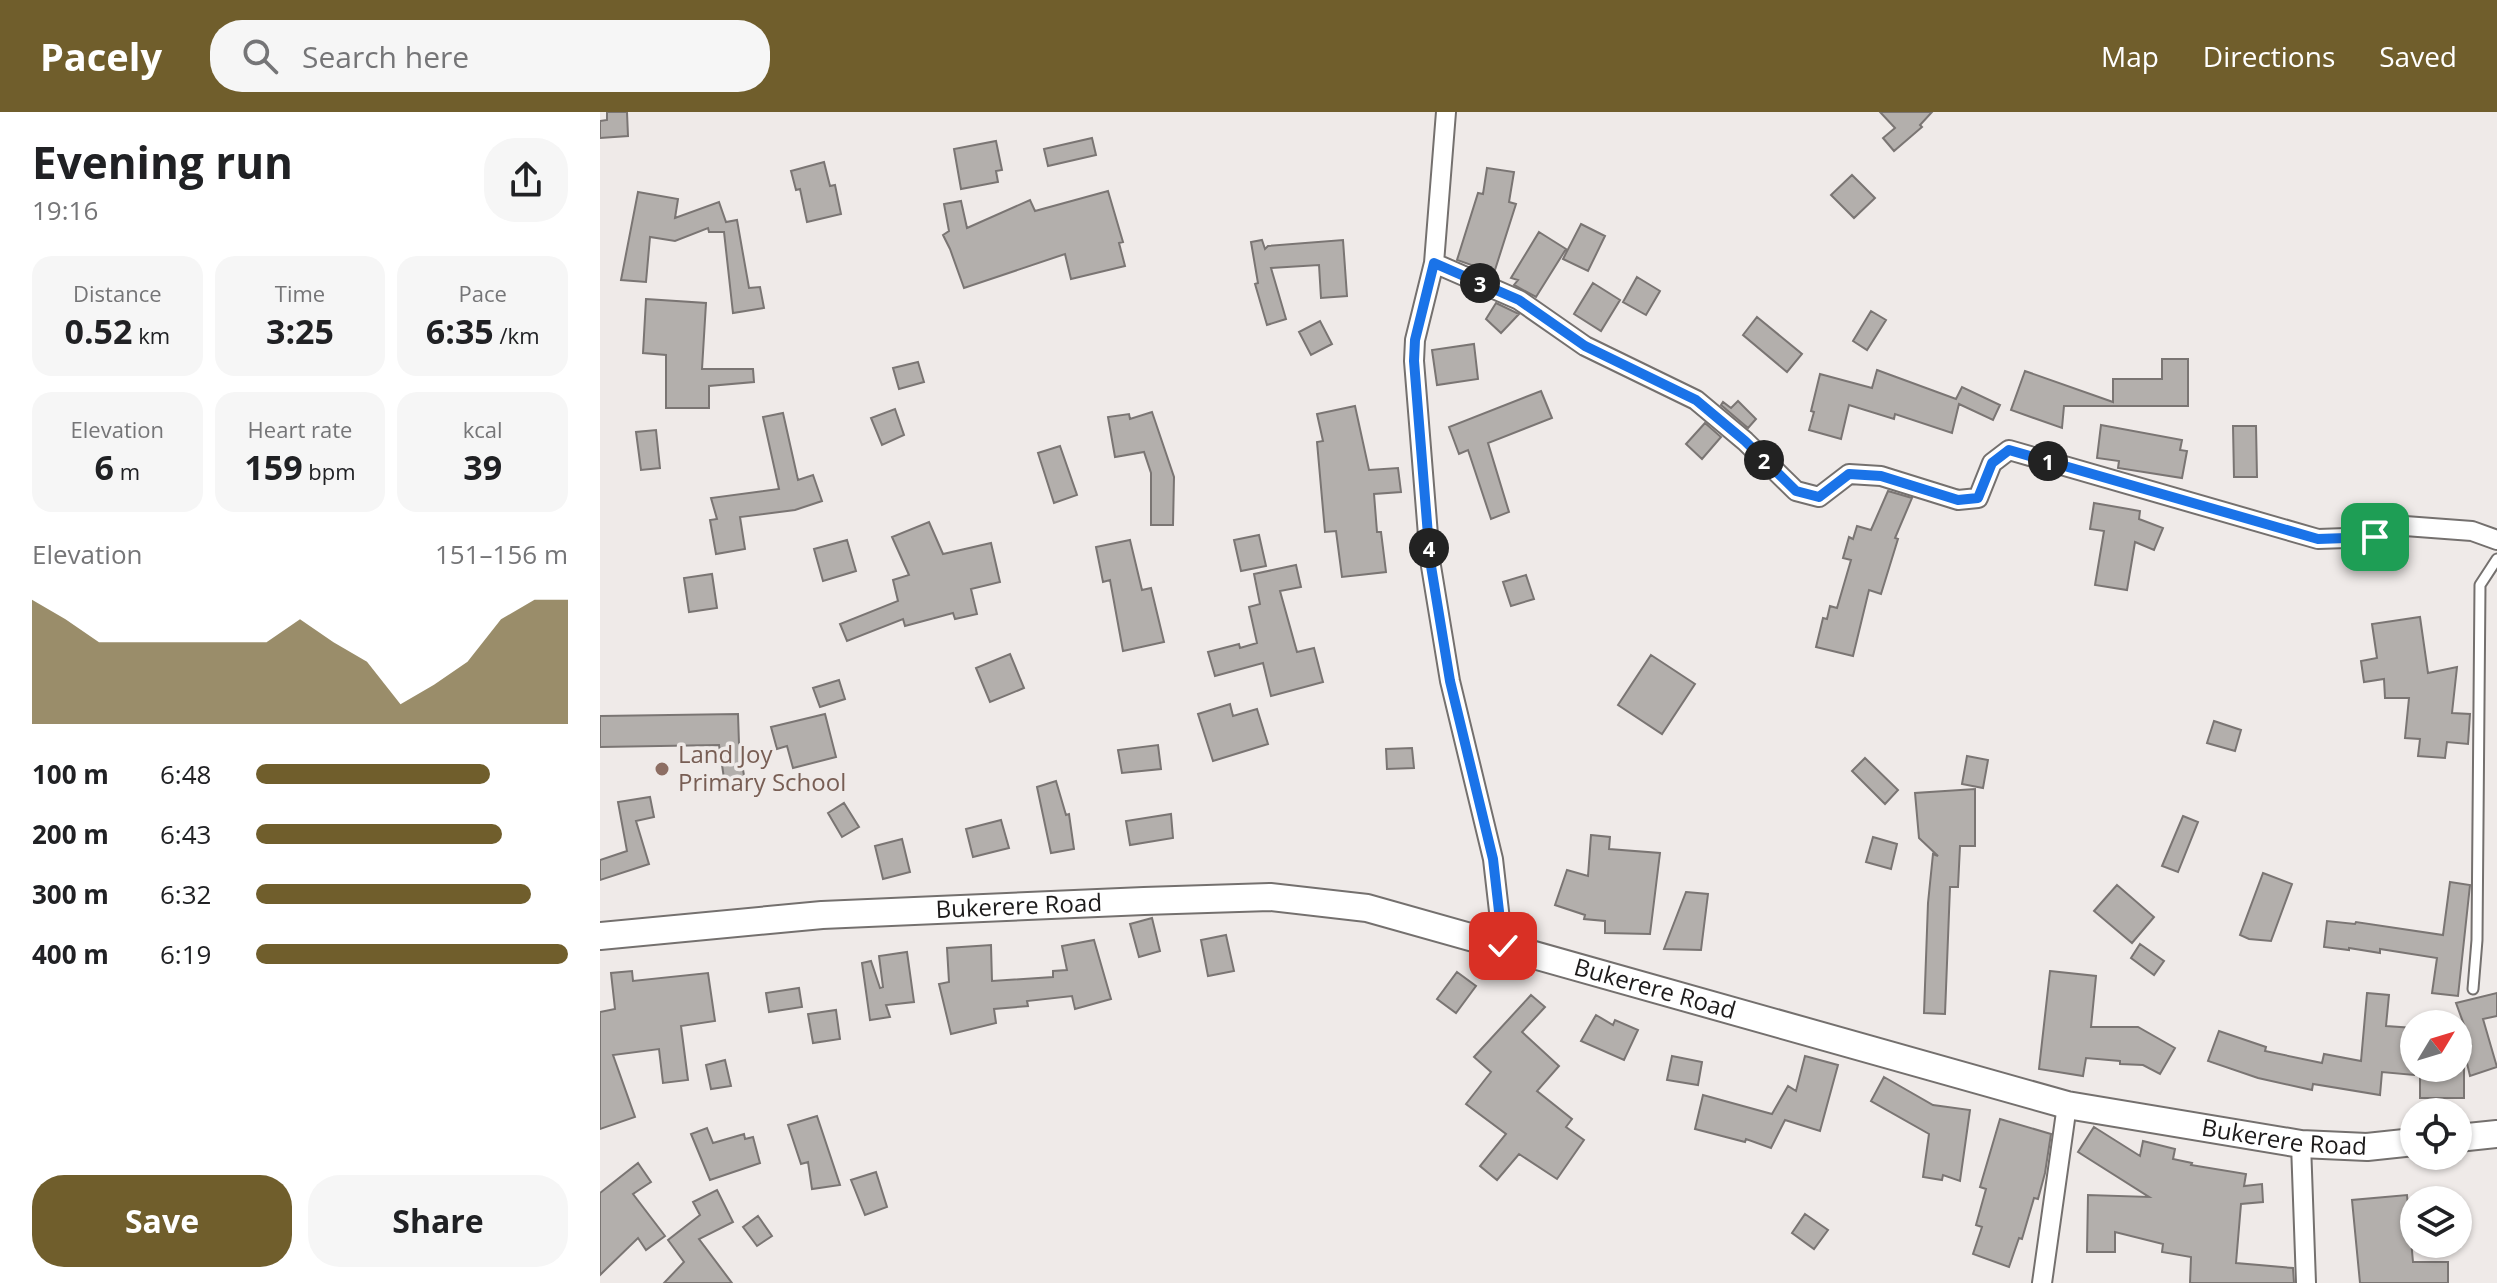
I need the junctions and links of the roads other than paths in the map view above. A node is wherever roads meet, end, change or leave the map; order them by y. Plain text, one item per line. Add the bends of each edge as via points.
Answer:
1 (1446, 112) edge
2 (1434, 263) junction
3 (2497, 540) edge
4 (2497, 559) edge
5 (600, 936) edge
6 (1503, 946) junction
7 (2473, 989) dead end
8 (2067, 1105) junction
9 (2497, 1134) edge
10 (2472, 1137) edge
11 (2400, 1143) edge
12 (2301, 1144) junction
13 (2042, 1283) edge
14 (2306, 1283) edge

1 - 2 street
2 - 3 street via 1519,300 1585,346 1696,400 1796,491 1819,497 1849,474 1881,476 1958,500 1978,498 1992,463 2009,450 2318,539 2375,537 2405,526 2472,531
2 - 6 street via 1414,361 1430,560 1450,681 1493,859
4 - 7 lane via 2480,585
5 - 6 street, Bukerere Road via 822,915 1270,897 1367,908
6 - 8 street, Bukerere Road
8 - 12 street, Bukerere Road
8 - 13 street
9 - 10 street
11 - 12 street, Bukerere Road
12 - 14 street

